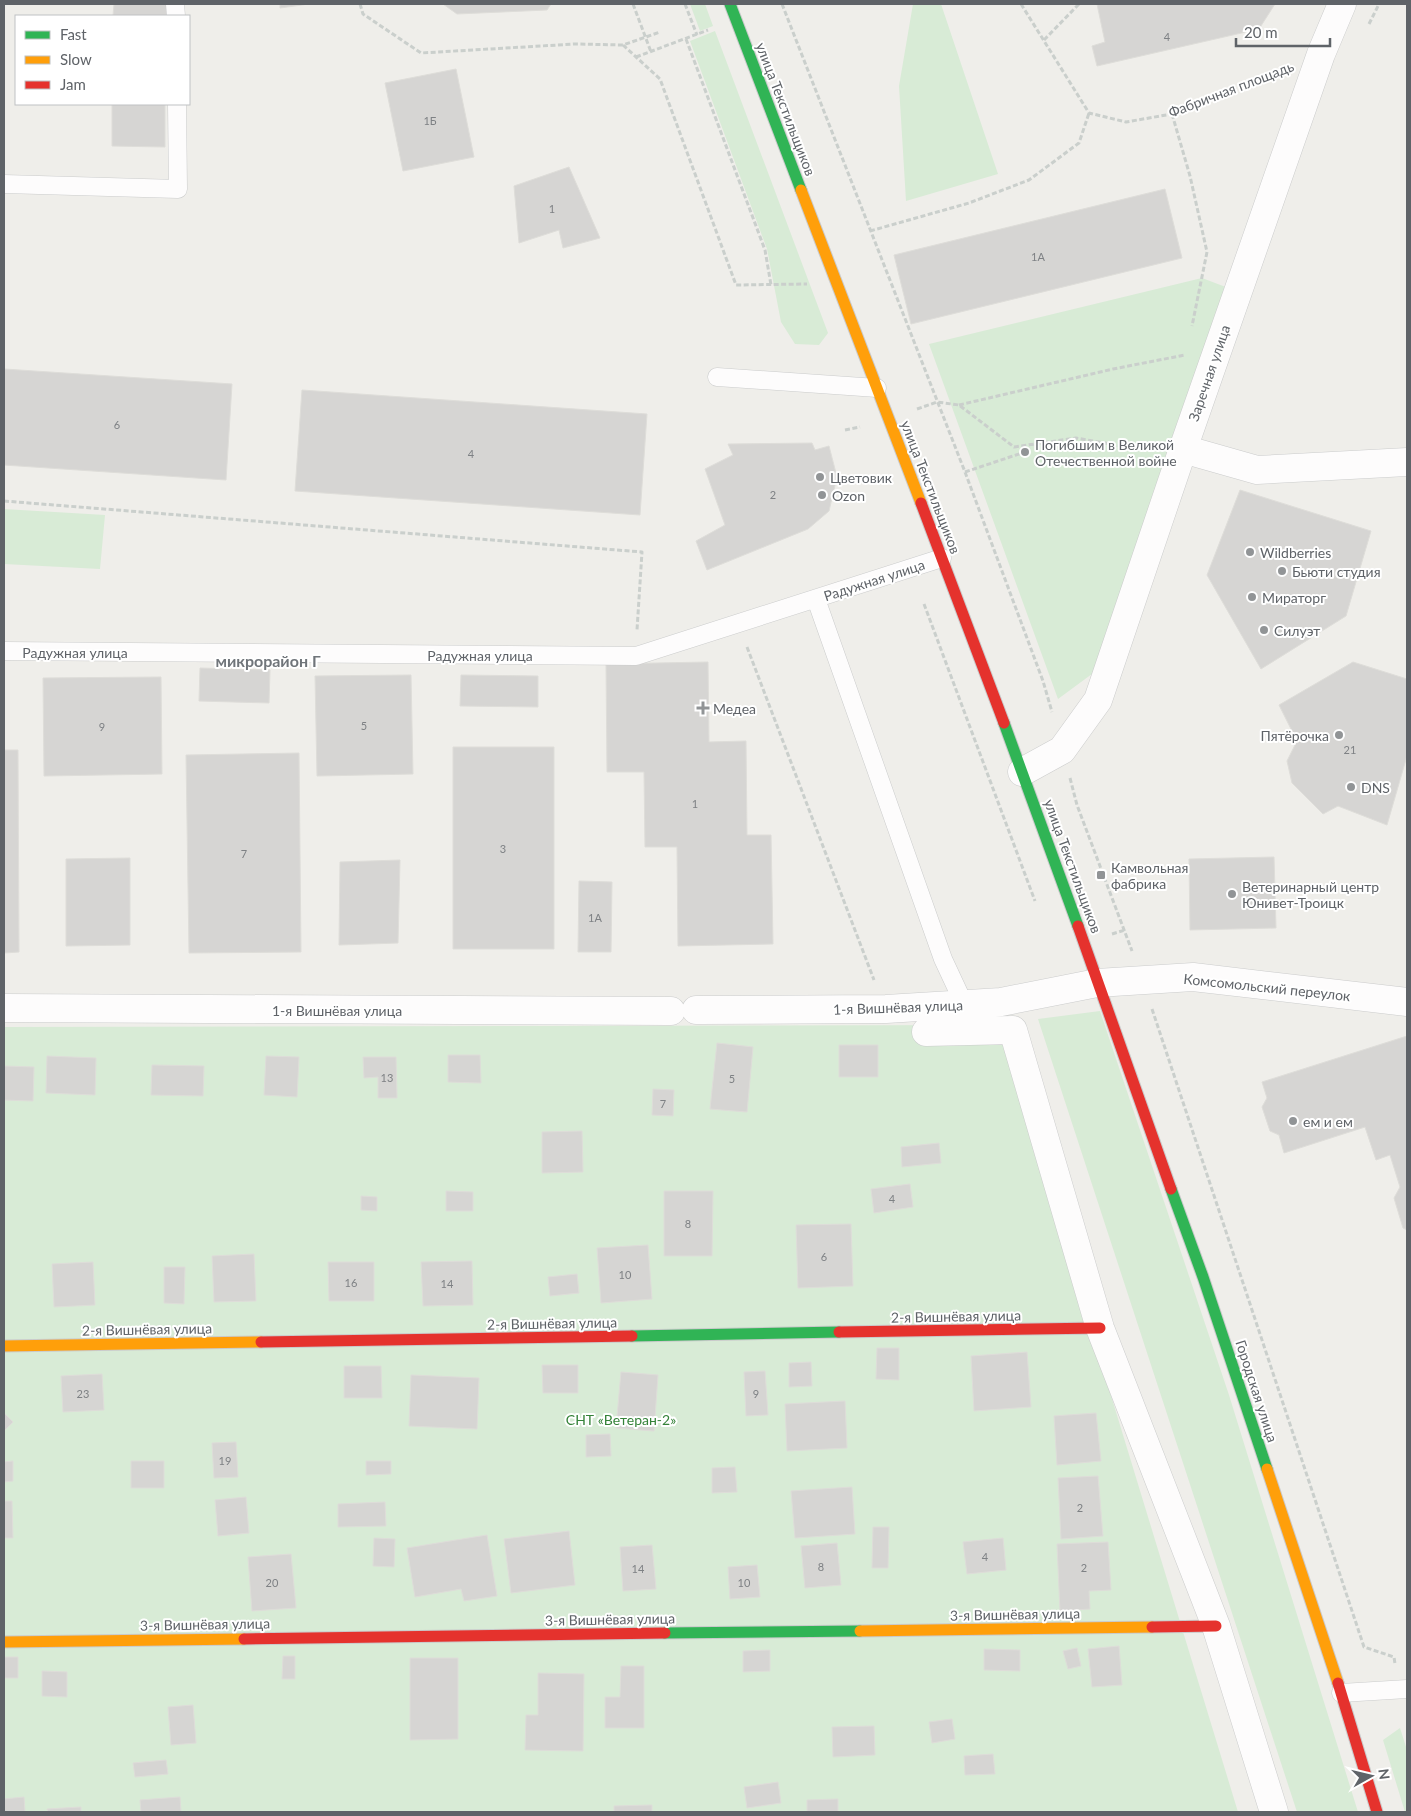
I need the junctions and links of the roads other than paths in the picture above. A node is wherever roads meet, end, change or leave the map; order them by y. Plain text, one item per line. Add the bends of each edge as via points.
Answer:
1 (730, 4) edge
2 (1342, 4) edge
3 (177, 105) edge
4 (4, 184) edge
5 (716, 377) dead end
6 (877, 388) junction
7 (1183, 449) junction
8 (1407, 462) edge
9 (942, 558) junction
10 (816, 599) junction
11 (4, 651) edge
12 (1022, 772) junction
13 (1097, 983) junction
14 (1407, 1002) edge
15 (964, 1004) junction
16 (4, 1008) edge
17 (926, 1032) dead end
18 (1100, 1328) junction
19 (4, 1346) edge
20 (1216, 1626) junction
21 (4, 1642) edge
22 (1404, 1689) edge
23 (1341, 1693) junction
24 (1274, 1812) edge
25 (1378, 1812) edge

1 - 6 street, улица Текстильщиков
2 - 7 street, Заречная улица
3 - 4 lane via 178,189
5 - 6 lane
6 - 9 street, улица Текстильщиков
7 - 8 street via 1258,470
7 - 12 street, Заречная улица via 1098,700 1062,750
9 - 10 lane, Радужная улица
9 - 12 street, улица Текстильщиков
10 - 11 lane, Радужная улица via 636,656
10 - 15 lane via 943,959
12 - 13 street, улица Текстильщиков
13 - 14 street, Комсомольский переулок via 1193,976
13 - 15 street, 1-я Вишнёвая улица via 1001,1002
13 - 23 street, Городская улица via 1203,1277
15 - 16 street, 1-я Вишнёвая улица via 886,1009 684,1011
17 - 18 street via 1013,1030
18 - 19 street, 2-я Вишнёвая улица
18 - 20 street
20 - 21 street, 3-я Вишнёвая улица
20 - 24 street
22 - 23 lane
23 - 25 street, Городская улица

